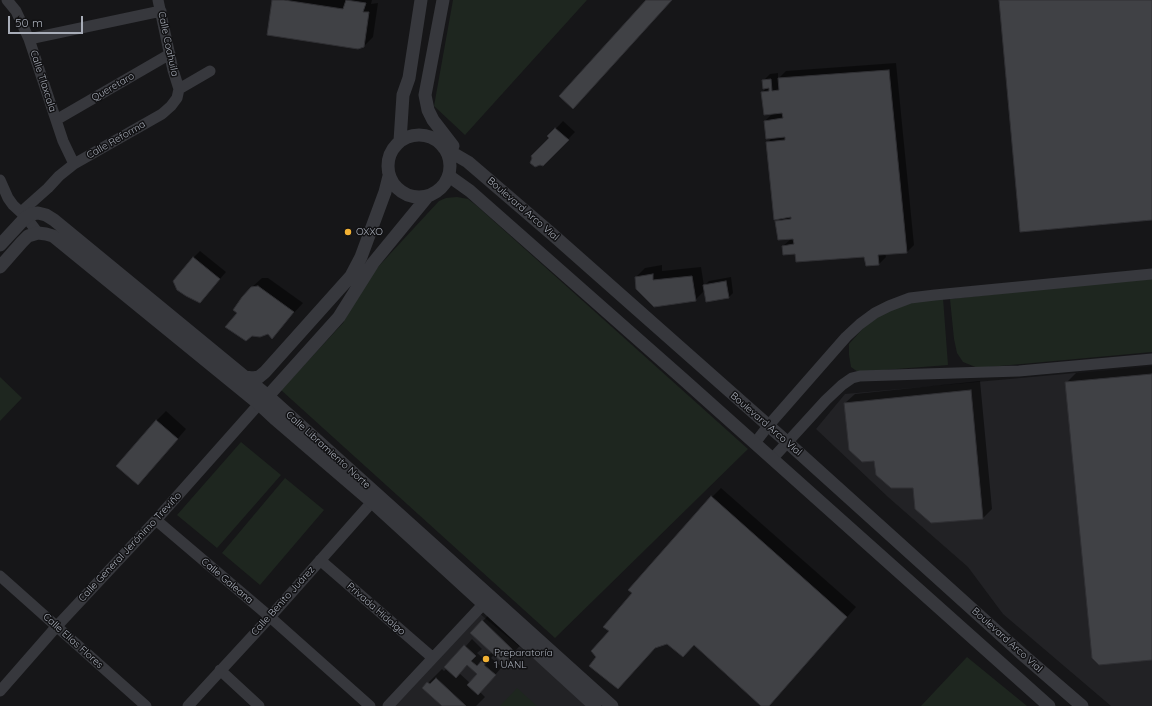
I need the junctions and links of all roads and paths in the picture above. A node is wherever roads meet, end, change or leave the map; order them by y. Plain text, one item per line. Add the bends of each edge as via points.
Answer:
1 (7, 0) edge
2 (421, 0) edge
3 (443, 0) edge
4 (159, 5) edge
5 (29, 39) junction
6 (170, 54) junction
7 (210, 71) dead end
8 (179, 88) junction
9 (56, 120) junction
10 (400, 141) junction
11 (444, 148) junction
12 (468, 162) junction
13 (74, 164) junction
14 (389, 176) junction
15 (449, 176) junction
16 (0, 180) edge
17 (428, 196) junction
18 (26, 214) junction
19 (38, 234) junction
20 (0, 245) edge
21 (0, 267) edge
22 (1152, 274) edge
23 (351, 276) junction
24 (1152, 359) edge
25 (244, 377) junction
26 (264, 400) junction
27 (768, 426) junction
28 (787, 442) junction
29 (755, 443) junction
30 (773, 458) junction
31 (374, 498) junction
32 (156, 520) junction
33 (320, 560) junction
34 (0, 576) edge
35 (487, 600) junction
36 (270, 617) junction
37 (57, 626) junction
38 (1023, 655) junction
39 (433, 658) junction
40 (220, 670) junction
41 (1010, 671) junction
42 (0, 691) edge
43 (146, 706) edge
44 (188, 706) edge
45 (259, 706) edge
46 (370, 706) edge
47 (388, 706) edge
48 (595, 706) edge
49 (612, 706) edge
50 (1049, 706) edge
51 (1082, 706) edge

1 - 5 street, Calle Tlaxcala via 16,11
2 - 10 street via 409,78 403,95
3 - 12 street via 425,96 433,120
4 - 5 street
4 - 6 street, Calle Coahuila
5 - 9 street, Calle Tlaxcala
6 - 8 street, Calle Coahuila
6 - 9 street, Queretaro
7 - 8 street
8 - 13 street, Calle Reforma via 177,98 162,114
9 - 13 street, Calle Tlaxcala
10 - 11 street via 409,136 429,136
10 - 14 street via 389,156
11 - 12 street, Boulevard Arco Vial
11 - 15 street via 449,156
12 - 27 street, Boulevard Arco Vial
13 - 18 street, Calle Reforma via 59,176
14 - 17 street via 393,184 409,196
14 - 23 street via 361,257
15 - 17 street via 437,192
15 - 29 street, Boulevard Arco Vial via 470,191
16 - 18 street via 13,205
17 - 26 street via 373,263 338,317
18 - 19 street
18 - 20 street, Calle Reforma
18 - 25 street, Calle Libramiento Norte via 38,213 54,220
19 - 21 street via 28,236
19 - 26 street, Calle Libramiento Norte via 53,236
22 - 27 street via 935,294 910,298 889,306 875,313 846,337
23 - 25 street via 265,372 259,377
23 - 26 street via 340,305
24 - 28 street via 1019,371 860,376 842,385
25 - 26 street, Calle Libramiento Norte
26 - 31 street, Calle Libramiento Norte via 274,418
26 - 32 street, Calle General Jerónimo Treviño
27 - 28 street, Boulevard Arco Vial
27 - 29 street
28 - 30 street
28 - 38 street, Boulevard Arco Vial
29 - 30 street, Boulevard Arco Vial
30 - 41 street, Boulevard Arco Vial
31 - 33 street, Calle Benito Juárez
31 - 35 street, Calle Libramiento Norte
32 - 36 street, Calle Galeana
32 - 37 street, Calle General Jerónimo Treviño
33 - 36 street, Calle Benito Juárez
33 - 39 street, Privada Hidalgo
34 - 37 street, Calle Elías Flores
35 - 39 street
35 - 48 street, Calle Libramiento Norte
35 - 49 street, Calle Libramiento Norte
36 - 40 street, Calle Benito Juárez
36 - 46 street, Calle Galeana
37 - 42 street, Calle General Jerónimo Treviño
37 - 43 street, Calle Elías Flores
38 - 41 street
38 - 51 street, Boulevard Arco Vial
39 - 47 street
40 - 44 street, Calle Benito Juárez
40 - 45 street
41 - 50 street, Boulevard Arco Vial

